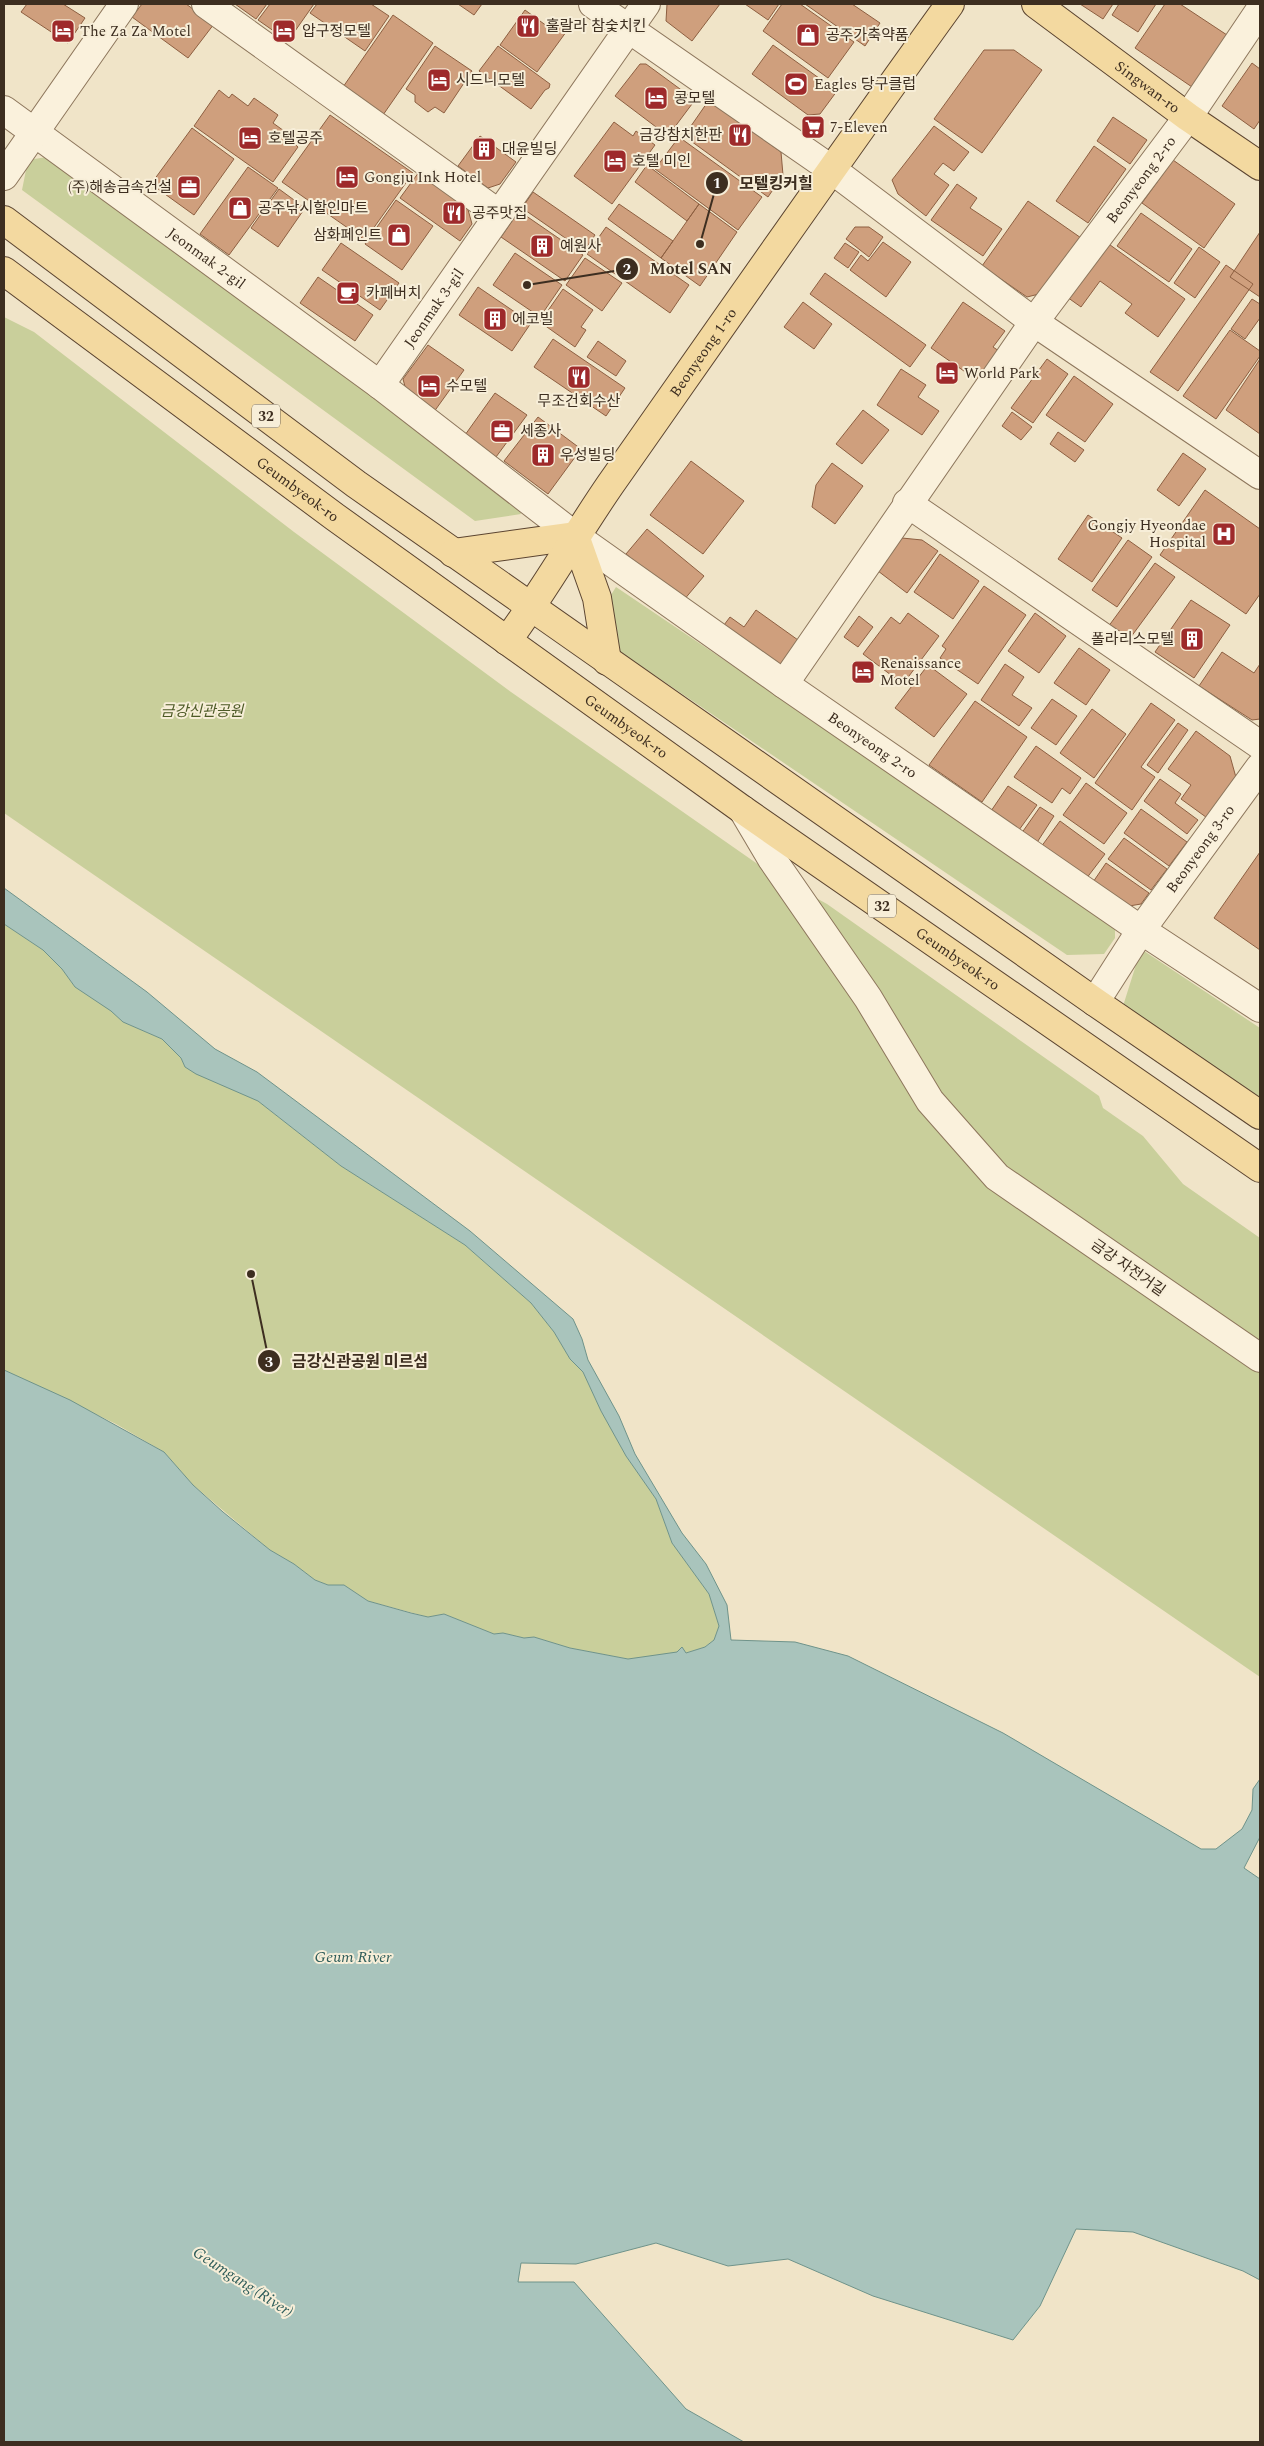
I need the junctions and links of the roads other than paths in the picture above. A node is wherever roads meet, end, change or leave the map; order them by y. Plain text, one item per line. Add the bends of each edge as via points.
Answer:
1 (124, 4) edge
2 (206, 4) edge
3 (593, 4) edge
4 (646, 4) edge
5 (950, 4) edge
6 (1036, 4) edge
7 (1260, 10) edge
8 (629, 28) junction
9 (4, 110) edge
10 (1188, 117) junction
11 (34, 132) junction
12 (1260, 166) edge
13 (832, 169) junction
14 (4, 176) edge
15 (498, 214) junction
16 (4, 220) edge
17 (4, 271) edge
18 (1034, 322) junction
19 (380, 385) junction
20 (1260, 475) edge
21 (907, 503) junction
22 (575, 536) junction
23 (453, 553) junction
24 (531, 608) junction
25 (506, 641) junction
26 (607, 661) junction
27 (784, 684) junction
28 (1260, 745) edge
29 (1260, 767) edge
30 (743, 810) junction
31 (1141, 930) junction
32 (1095, 1002) junction
33 (1260, 1008) edge
34 (1260, 1115) edge
35 (1260, 1168) edge
36 (1260, 1358) edge

1 - 11 street
2 - 15 street
3 - 8 street
4 - 8 street, Jeonmak 3-gil
5 - 13 main road, Beonyeong 1-ro
6 - 10 main road, Singwan-ro
7 - 10 street, Beonyeong 2-ro
8 - 13 street
8 - 15 street, Jeonmak 3-gil
9 - 11 street, Jeonmak 2-gil
10 - 12 main road, Singwan-ro
10 - 18 street, Beonyeong 2-ro
11 - 14 street
11 - 19 street, Jeonmak 2-gil
13 - 18 street
13 - 22 main road, Beonyeong 1-ro
15 - 19 street, Jeonmak 3-gil
16 - 23 main road, 32
17 - 25 main road, Geumbyeok-ro / 32
18 - 20 street
18 - 21 street, Beonyeong 2-ro
19 - 22 street
21 - 27 street, Beonyeong 2-ro
21 - 28 street
22 - 23 main road
22 - 24 main road, Beonyeong 1-ro
22 - 26 main road via 597,598
22 - 27 street
23 - 24 main road, 32
24 - 25 main road, Beonyeong 1-ro
24 - 26 main road, 32
25 - 30 main road, Geumbyeok-ro / 32
26 - 32 main road, 32
27 - 31 street, Beonyeong 2-ro
29 - 31 street, Beonyeong 3-ro
30 - 35 main road, Geumbyeok-ro / 32
30 - 36 street, 금강 자전거길 via 772,859 868,998 930,1101 996,1177
31 - 32 street, Beonyeong 3-ro
31 - 33 street
32 - 34 main road, 32

